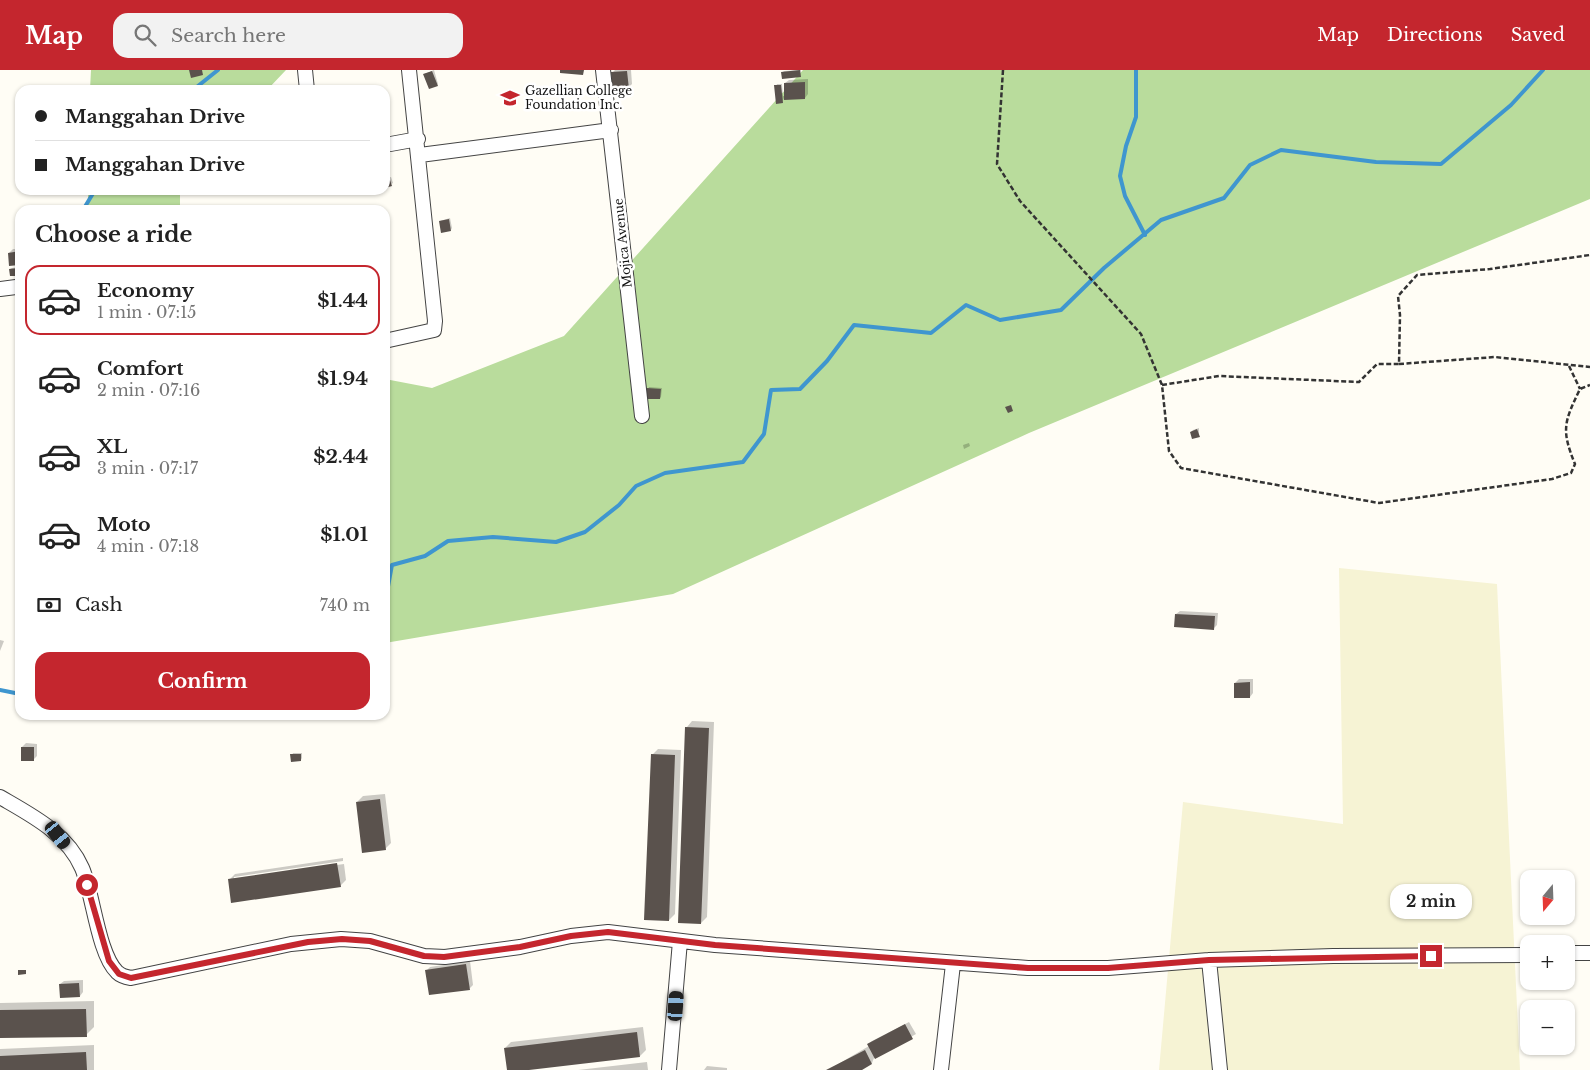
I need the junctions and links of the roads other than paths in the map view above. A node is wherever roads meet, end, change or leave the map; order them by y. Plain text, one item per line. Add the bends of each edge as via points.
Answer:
1 (305, 70) edge
2 (410, 70) edge
3 (603, 70) edge
4 (306, 85) edge
5 (611, 130) junction
6 (418, 139) junction
7 (390, 144) edge
8 (420, 154) junction
9 (15, 287) edge
10 (0, 289) edge
11 (390, 340) edge
12 (642, 416) dead end
13 (0, 797) edge
14 (680, 941) junction
15 (1590, 953) edge
16 (1520, 954) edge
17 (1575, 954) edge
18 (1209, 960) junction
19 (953, 964) junction
20 (670, 1070) edge
21 (942, 1070) edge
22 (1220, 1070) edge

1 - 4 street
2 - 6 street
3 - 5 street, Mojica Avenue
5 - 8 street
5 - 12 street, Mojica Avenue
6 - 7 street
6 - 8 street
8 - 11 street via 435,306 434,330
9 - 10 street
13 - 14 street via 42,821 58,835 82,868 109,961 123,977 147,975 292,944 342,939 370,941 424,956 444,957 589,934 640,935
14 - 19 street
14 - 20 street
15 - 17 street
16 - 18 street
18 - 19 street via 1108,968
18 - 22 street
19 - 21 street

